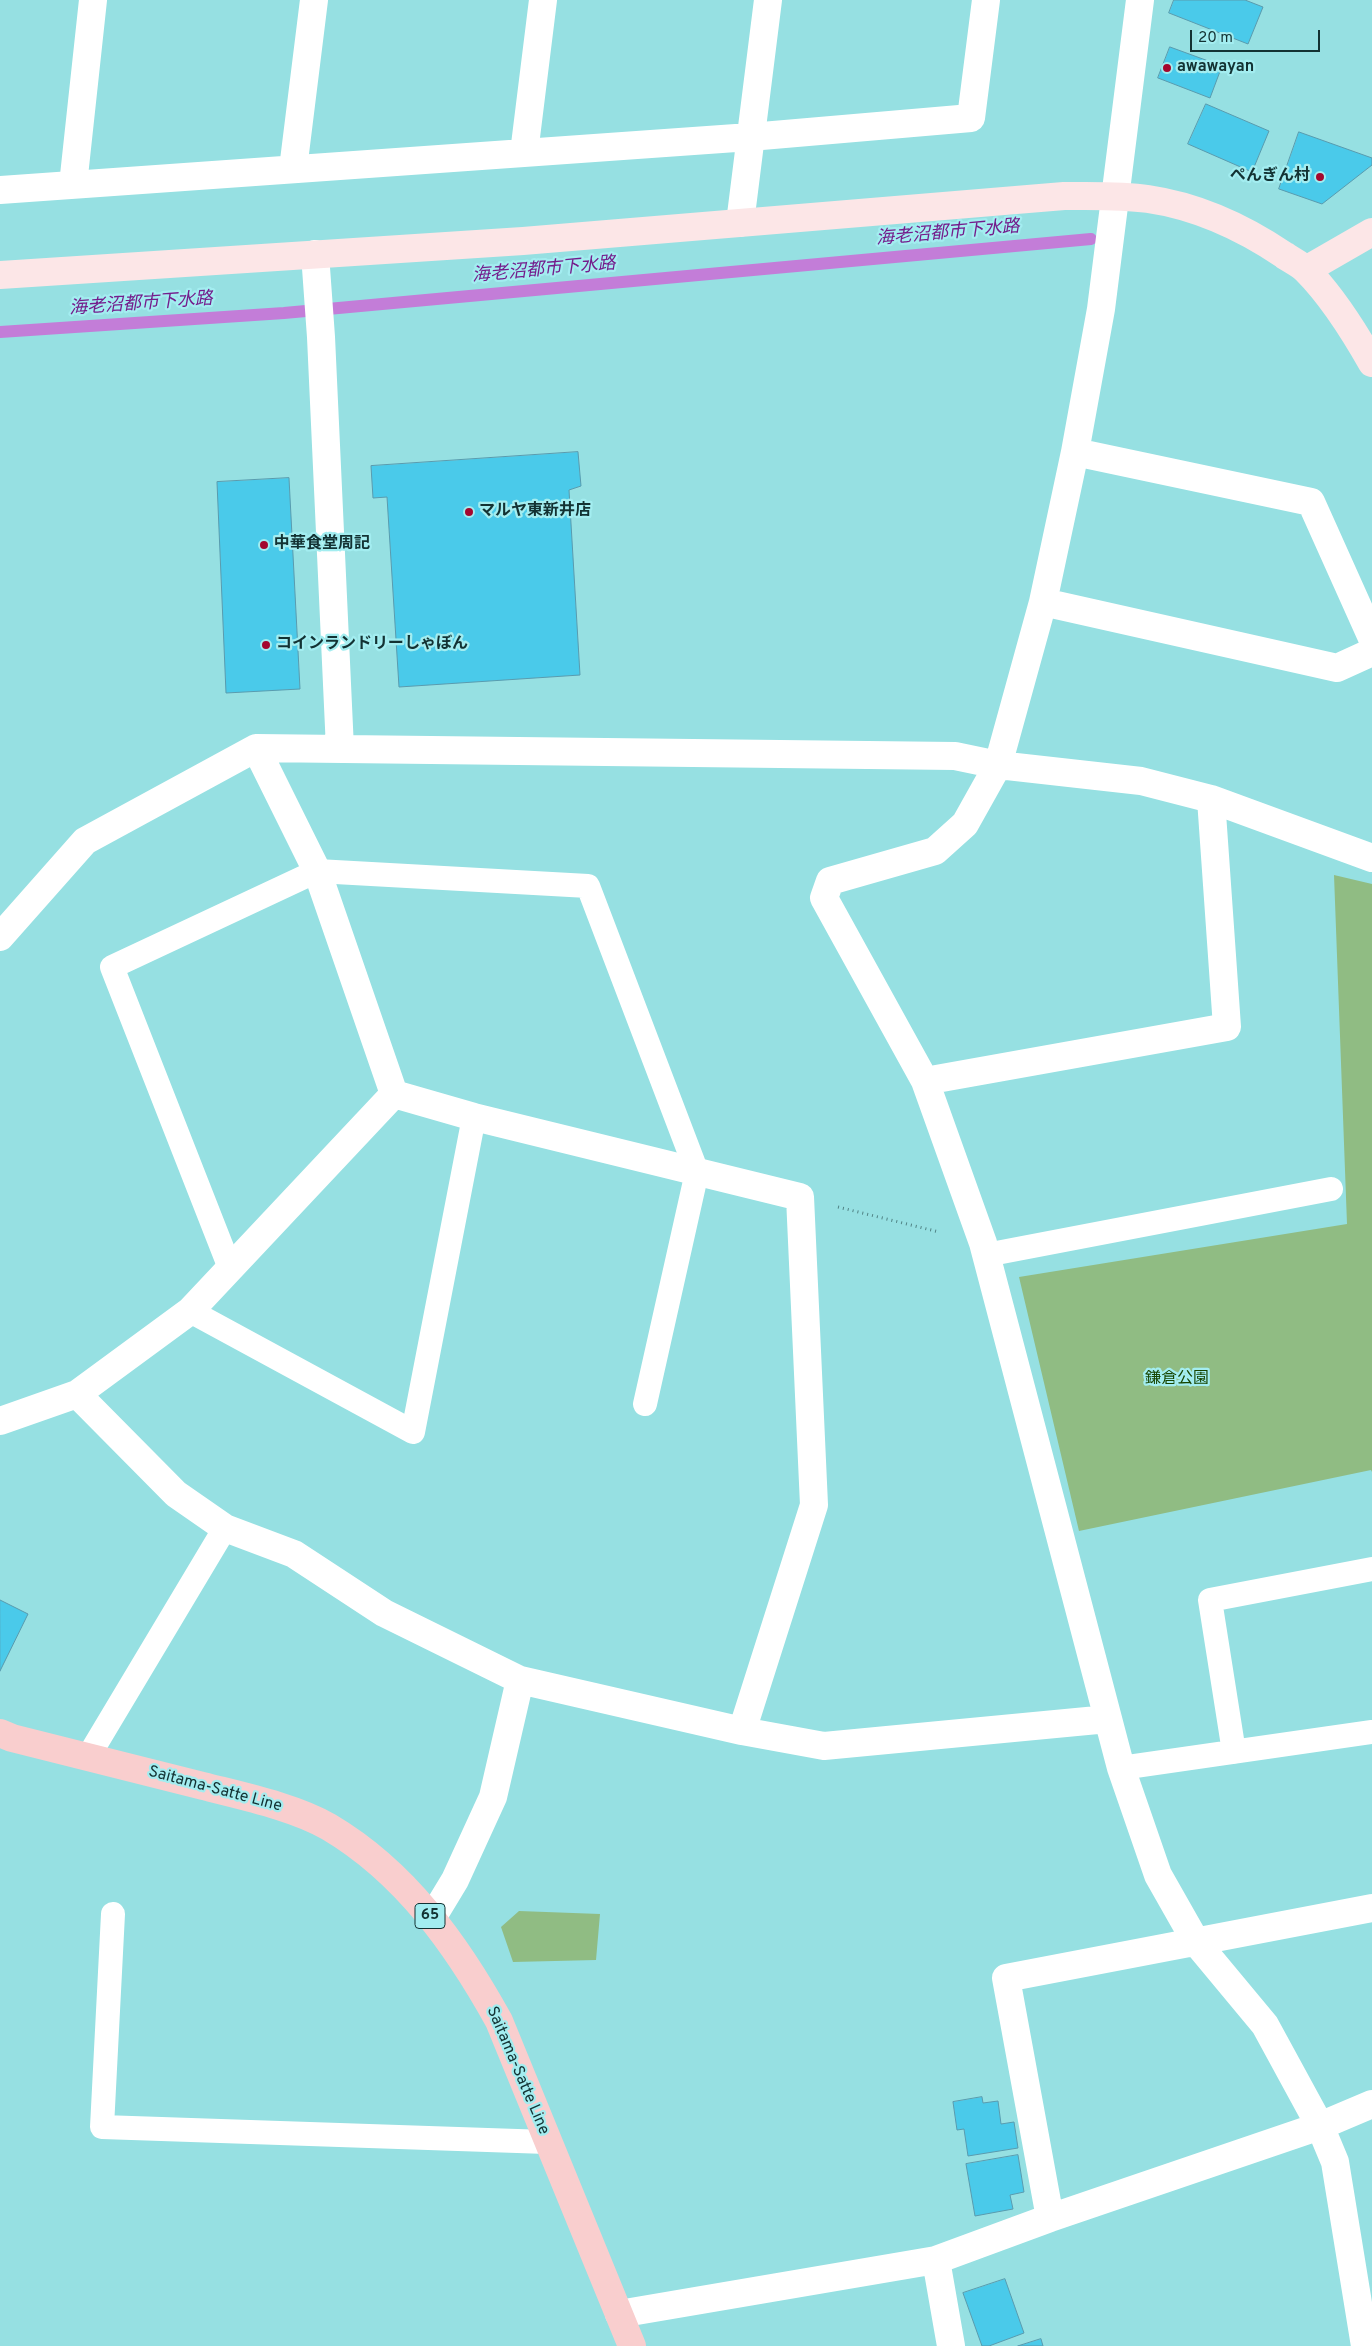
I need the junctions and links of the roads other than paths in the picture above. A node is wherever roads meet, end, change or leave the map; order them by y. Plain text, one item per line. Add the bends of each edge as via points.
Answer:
1 (93, 0) edge
2 (314, 0) edge
3 (544, 0) edge
4 (768, 0) edge
5 (986, 0) edge
6 (1140, 0) edge
7 (750, 137) junction
8 (524, 153) junction
9 (293, 169) junction
10 (73, 185) junction
11 (0, 190) edge
12 (1115, 196) junction
13 (740, 223) junction
14 (1372, 232) edge
15 (315, 254) junction
16 (1306, 270) junction
17 (0, 275) edge
18 (1372, 363) edge
19 (1075, 452) junction
20 (1043, 602) junction
21 (1372, 638) edge
22 (1372, 652) edge
23 (256, 748) junction
24 (340, 749) junction
25 (998, 765) junction
26 (1212, 799) junction
27 (1372, 858) edge
28 (317, 871) junction
29 (0, 937) edge
30 (925, 1081) junction
31 (394, 1094) junction
32 (474, 1118) junction
33 (696, 1172) junction
34 (1331, 1189) dead end
35 (985, 1249) junction
36 (230, 1268) junction
37 (190, 1310) junction
38 (77, 1394) junction
39 (645, 1404) dead end
40 (0, 1421) edge
41 (225, 1528) junction
42 (1372, 1569) edge
43 (520, 1680) junction
44 (1108, 1719) junction
45 (742, 1731) junction
46 (1372, 1732) edge
47 (0, 1733) edge
48 (1234, 1752) junction
49 (88, 1757) junction
50 (1121, 1768) junction
51 (1372, 1908) edge
52 (113, 1914) dead end
53 (432, 1918) junction
54 (1196, 1942) junction
55 (1372, 2104) edge
56 (1320, 2126) junction
57 (547, 2142) junction
58 (1050, 2218) junction
59 (936, 2260) junction
60 (619, 2314) junction
61 (1366, 2315) edge
62 (632, 2346) edge
63 (951, 2346) edge
64 (1365, 2346) edge

1 - 10 street
2 - 9 street
3 - 8 street
4 - 7 street
5 - 7 street via 972,118
6 - 12 street
7 - 8 street
7 - 13 street
8 - 9 street
9 - 10 street
10 - 11 street
12 - 13 street via 1064,196
12 - 16 street via 1148,199 1218,219 1264,242
12 - 19 street via 1100,309
13 - 15 street
14 - 16 street
15 - 17 street
15 - 24 street
16 - 18 street via 1351,326
19 - 20 street
19 - 21 street via 1311,502
20 - 22 street via 1337,668
20 - 25 street
23 - 24 street
23 - 28 street
23 - 29 street via 85,841
24 - 25 street via 954,756
25 - 26 street via 1141,781
25 - 30 street via 966,824 935,851 830,881 824,898
26 - 27 street
26 - 30 street via 1226,1027
28 - 31 street
28 - 33 lane via 588,886
28 - 36 lane via 112,967
30 - 35 street
31 - 32 street
31 - 36 street
32 - 33 street
32 - 37 lane via 413,1432
33 - 39 lane
33 - 45 street via 800,1197 814,1505
34 - 35 lane
35 - 44 street
36 - 37 street
37 - 38 street
38 - 40 street
38 - 41 street via 176,1494
41 - 43 street via 294,1554 384,1613
41 - 49 lane
42 - 48 lane via 1210,1600
43 - 45 street
43 - 53 street via 493,1796 455,1880
44 - 45 street via 824,1746
44 - 50 street
46 - 48 lane
47 - 49 main road, Saitama-Satte Line / 65
48 - 50 lane
49 - 53 main road, Saitama-Satte Line / 65 via 270,1803 328,1826 400,1881
50 - 54 street via 1158,1875
51 - 54 street
52 - 57 lane via 102,2127
53 - 57 main road, Saitama-Satte Line / 65 via 473,1973 499,2021
54 - 56 street via 1265,2024
54 - 58 street via 1006,1978
55 - 56 street
56 - 58 street
56 - 61 street via 1335,2162
57 - 60 main road, Saitama-Satte Line / 65
58 - 59 street
59 - 60 street
59 - 63 street
60 - 62 main road, Saitama-Satte Line / 65
61 - 64 street

